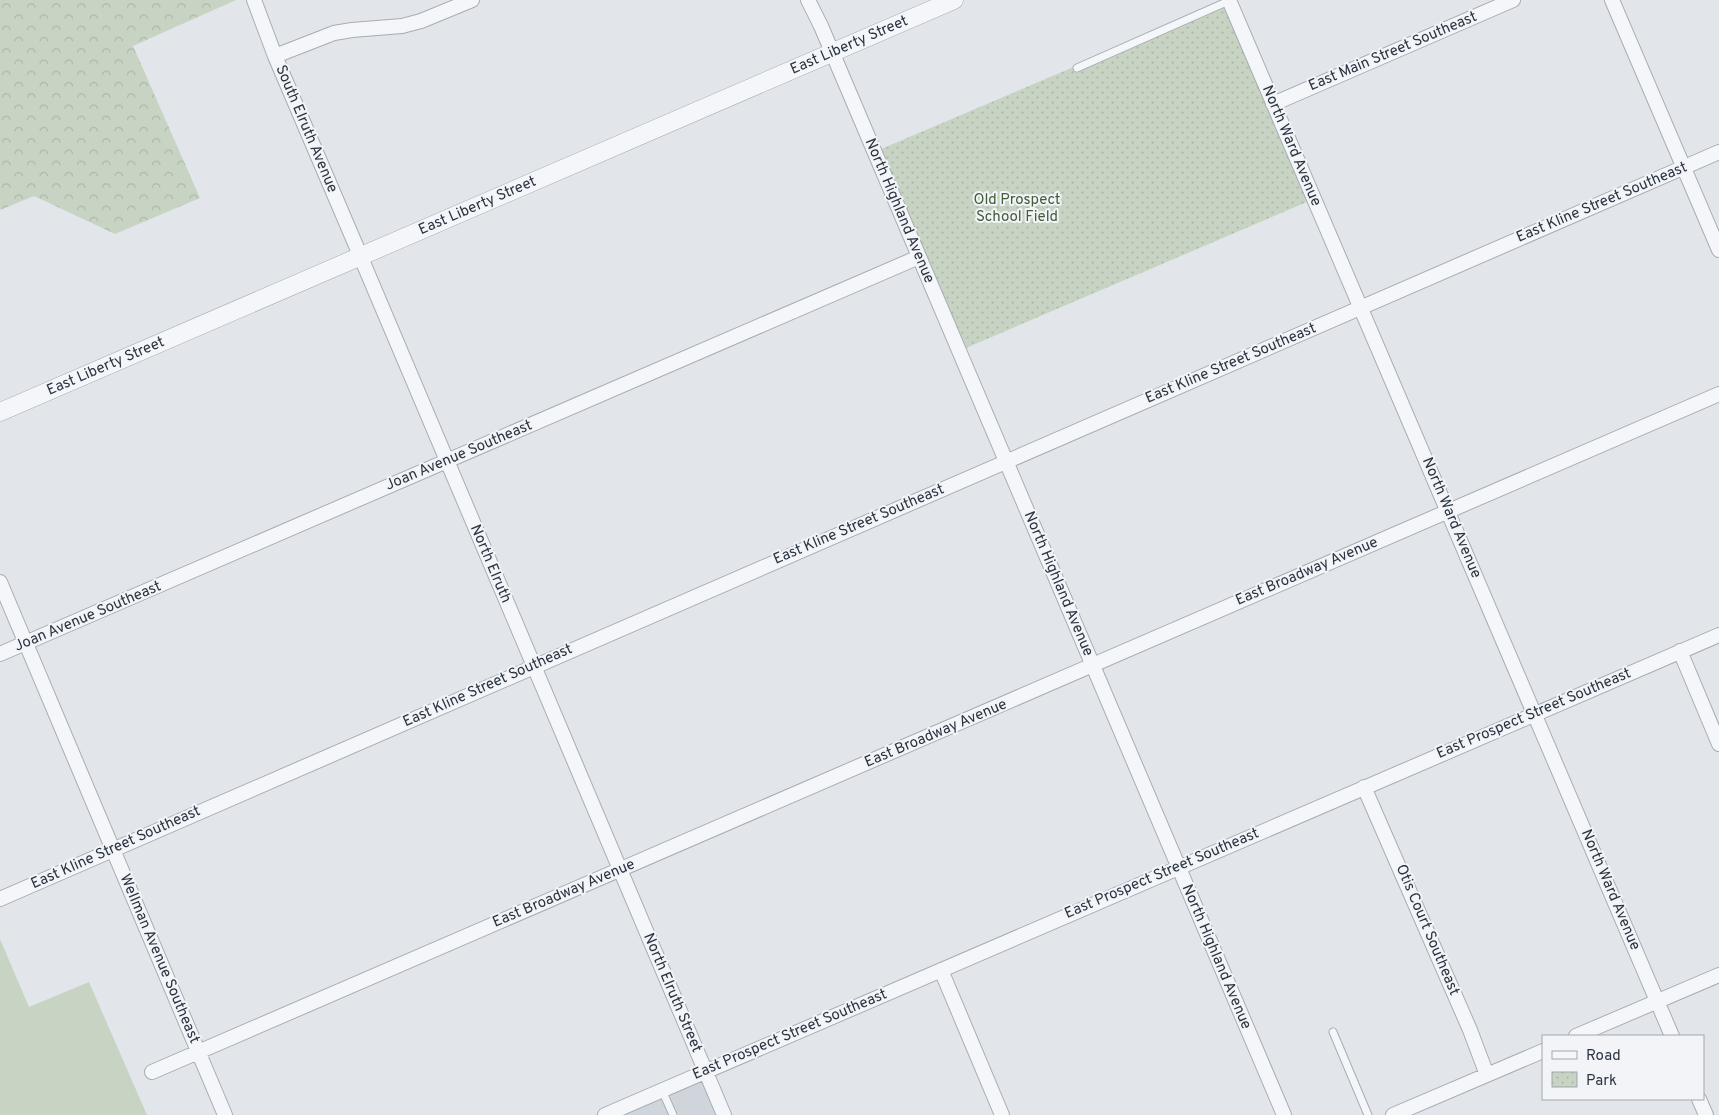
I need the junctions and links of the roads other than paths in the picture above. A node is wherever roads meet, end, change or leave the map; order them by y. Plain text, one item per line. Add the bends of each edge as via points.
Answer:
1 (254, 0) edge
2 (472, 0) edge
3 (808, 0) edge
4 (954, 0) edge
5 (1230, 0) edge
6 (1513, 0) edge
7 (1612, 0) edge
8 (832, 53) junction
9 (275, 56) junction
10 (1077, 68) dead end
11 (1273, 104) junction
12 (1719, 152) edge
13 (1684, 167) junction
14 (1719, 250) edge
15 (360, 257) junction
16 (919, 257) junction
17 (1361, 307) junction
18 (1719, 394) edge
19 (0, 412) edge
20 (1006, 461) junction
21 (446, 462) junction
22 (1448, 511) junction
23 (0, 582) edge
24 (1719, 634) edge
25 (26, 643) junction
26 (1680, 651) junction
27 (0, 654) edge
28 (534, 666) junction
29 (1092, 666) junction
30 (1535, 714) junction
31 (1719, 744) edge
32 (1364, 787) junction
33 (113, 849) junction
34 (1179, 867) junction
35 (621, 870) junction
36 (0, 899) edge
37 (940, 970) junction
38 (1719, 975) edge
39 (1657, 1001) junction
40 (1333, 1032) dead end
41 (1578, 1035) edge
42 (1672, 1035) edge
43 (1542, 1050) edge
44 (198, 1053) junction
45 (706, 1071) junction
46 (152, 1072) dead end
47 (1487, 1075) junction
48 (662, 1090) junction
49 (1699, 1100) edge
50 (225, 1115) edge
51 (605, 1115) edge
52 (673, 1115) edge
53 (724, 1115) edge
54 (1002, 1115) edge
55 (1284, 1115) edge
56 (1368, 1115) edge
57 (1393, 1115) edge
58 (1706, 1115) edge

1 - 9 street, South Elruth Avenue
2 - 9 street via 421,22 334,33
3 - 8 street, North Highland Avenue
4 - 8 street, East Liberty Street
5 - 10 lane
5 - 11 street, North Ward Avenue
6 - 11 street, East Main Street Southeast
7 - 13 street
8 - 15 street, East Liberty Street
8 - 16 street, North Highland Avenue
9 - 15 street, South Elruth Avenue
11 - 17 street, North Ward Avenue
12 - 13 street, East Kline Street Southeast
13 - 14 street
13 - 17 street, East Kline Street Southeast
15 - 19 street, East Liberty Street
15 - 21 street, North Elruth
16 - 20 street, North Highland Avenue
16 - 21 street, Joan Avenue Southeast
17 - 20 street, East Kline Street Southeast
17 - 22 street, North Ward Avenue
18 - 22 street, East Broadway Avenue
20 - 28 street, East Kline Street Southeast
20 - 29 street, North Highland Avenue
21 - 25 street, Joan Avenue Southeast
21 - 28 street, North Elruth
22 - 29 street, East Broadway Avenue
22 - 30 street, North Ward Avenue
23 - 25 street, Wellman Avenue Southeast
24 - 26 street, East Prospect Street Southeast
25 - 27 street, Joan Avenue Southeast
25 - 33 street, Wellman Avenue Southeast
26 - 30 street, East Prospect Street Southeast
26 - 31 street
28 - 33 street, East Kline Street Southeast
28 - 35 street, North Elruth
29 - 34 street, North Highland Avenue
29 - 35 street, East Broadway Avenue
30 - 32 street, East Prospect Street Southeast
30 - 39 street, North Ward Avenue
32 - 34 street, East Prospect Street Southeast
32 - 47 street, Otis Court Southeast
33 - 36 street, East Kline Street Southeast
33 - 44 street, Wellman Avenue Southeast
34 - 37 street, East Prospect Street Southeast
34 - 55 street, North Highland Avenue
35 - 44 street, East Broadway Avenue
35 - 45 street, North Elruth Street
37 - 45 street, East Prospect Street Southeast
37 - 54 street
38 - 39 street
39 - 41 street
39 - 42 street, North Ward Avenue
40 - 56 lane
43 - 47 street
44 - 46 street, East Broadway Avenue
44 - 50 street, Wellman Avenue Southeast
45 - 48 street, East Prospect Street Southeast
45 - 53 street, North Elruth Street
47 - 57 street
48 - 51 street, East Prospect Street Southeast
48 - 52 lane
49 - 58 street

